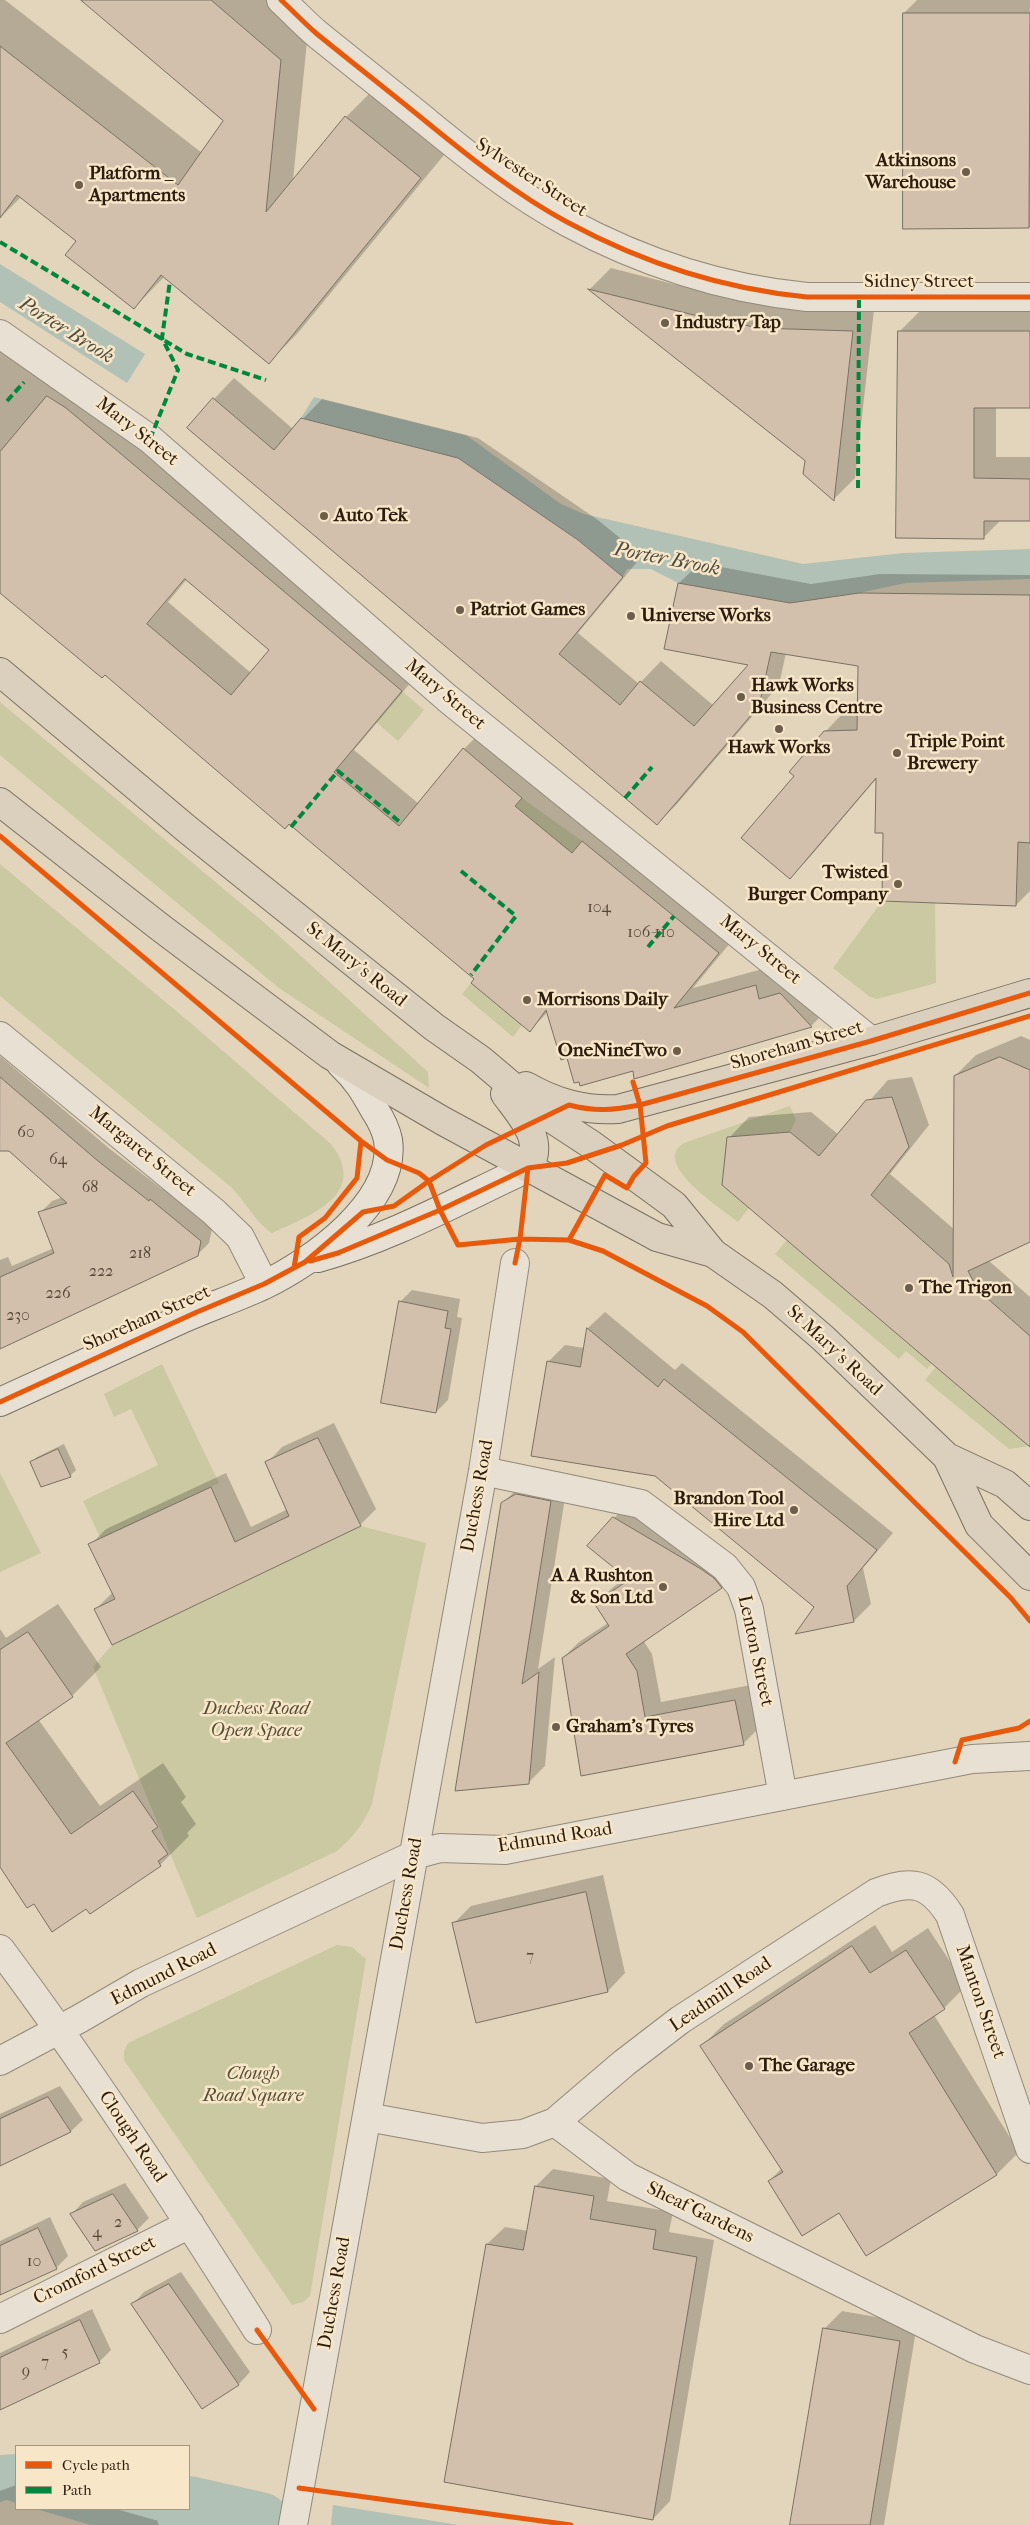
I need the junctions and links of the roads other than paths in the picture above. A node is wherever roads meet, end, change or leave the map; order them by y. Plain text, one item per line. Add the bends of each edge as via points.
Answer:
1 (283, 0) edge
2 (807, 297) joint
3 (1030, 297) edge
4 (0, 334) edge
5 (0, 672) edge
6 (0, 802) edge
7 (1030, 993) edge
8 (0, 1036) edge
9 (871, 1041) junction
10 (330, 1055) junction
11 (481, 1060) junction
12 (528, 1168) junction
13 (713, 1253) junction
14 (305, 1262) junction
15 (515, 1262) dead end
16 (264, 1284) junction
17 (0, 1402) edge
18 (947, 1457) junction
19 (483, 1471) junction
20 (1030, 1506) edge
21 (1030, 1576) edge
22 (1030, 1736) edge
23 (1030, 1756) edge
24 (972, 1759) junction
25 (783, 1796) junction
26 (414, 1856) junction
27 (899, 1886) joint
28 (0, 1949) edge
29 (60, 2029) junction
30 (0, 2061) edge
31 (367, 2117) junction
32 (555, 2122) junction
33 (1030, 2149) edge
34 (190, 2224) junction
35 (0, 2319) edge
36 (257, 2330) dead end
37 (1030, 2370) edge
38 (293, 2525) edge

1 - 2 street, Sylvester Street via 315,32 484,168 566,222 678,270 740,287
2 - 3 street, Sidney Street
4 - 9 street, Mary Street via 150,439 447,698
5 - 11 highway, St Mary's Road via 188,830 434,1028
6 - 10 highway, St Mary's Road
7 - 9 highway, Shoreham Street
8 - 16 street, Margaret Street via 214,1212 240,1237
9 - 11 highway, Shoreham Street via 640,1105 592,1111 542,1096
10 - 12 highway, St Mary's Road
10 - 14 street, Shoreham Street via 368,1094 388,1140 387,1160 373,1198 363,1212
11 - 12 highway via 526,1124 536,1147
11 - 13 highway, St Mary's Road via 546,1116 674,1205
12 - 13 highway, St Mary's Road via 657,1236
12 - 14 street, Shoreham Street via 431,1214 338,1253
13 - 18 highway, St Mary's Road via 773,1296 823,1338
14 - 16 street, Shoreham Street
15 - 19 street, Duchess Road
16 - 17 street, Shoreham Street
18 - 20 highway, St Mary's Road via 1005,1484
18 - 21 highway, St Mary's Road via 979,1525
19 - 25 street, Lenton Street via 641,1504 735,1577 749,1609
19 - 26 street, Duchess Road
22 - 24 street, Edmund Road
23 - 24 street, Edmund Road
24 - 25 street, Edmund Road
25 - 26 street, Edmund Road via 505,1850 440,1848
26 - 29 street, Edmund Road via 141,1982
26 - 31 street, Duchess Road
27 - 32 street, Leadmill Road via 876,1893 680,2020 624,2062
27 - 33 street, Manton Street via 910,1885 929,1891 950,1915
28 - 29 street, Clough Road
29 - 30 street, Edmund Road
29 - 34 street, Clough Road
31 - 32 street via 482,2138 523,2134
31 - 38 street, Duchess Road
32 - 37 street, Sheaf Gardens via 628,2177 975,2349
34 - 35 street, Cromford Street
34 - 36 street, Clough Road

